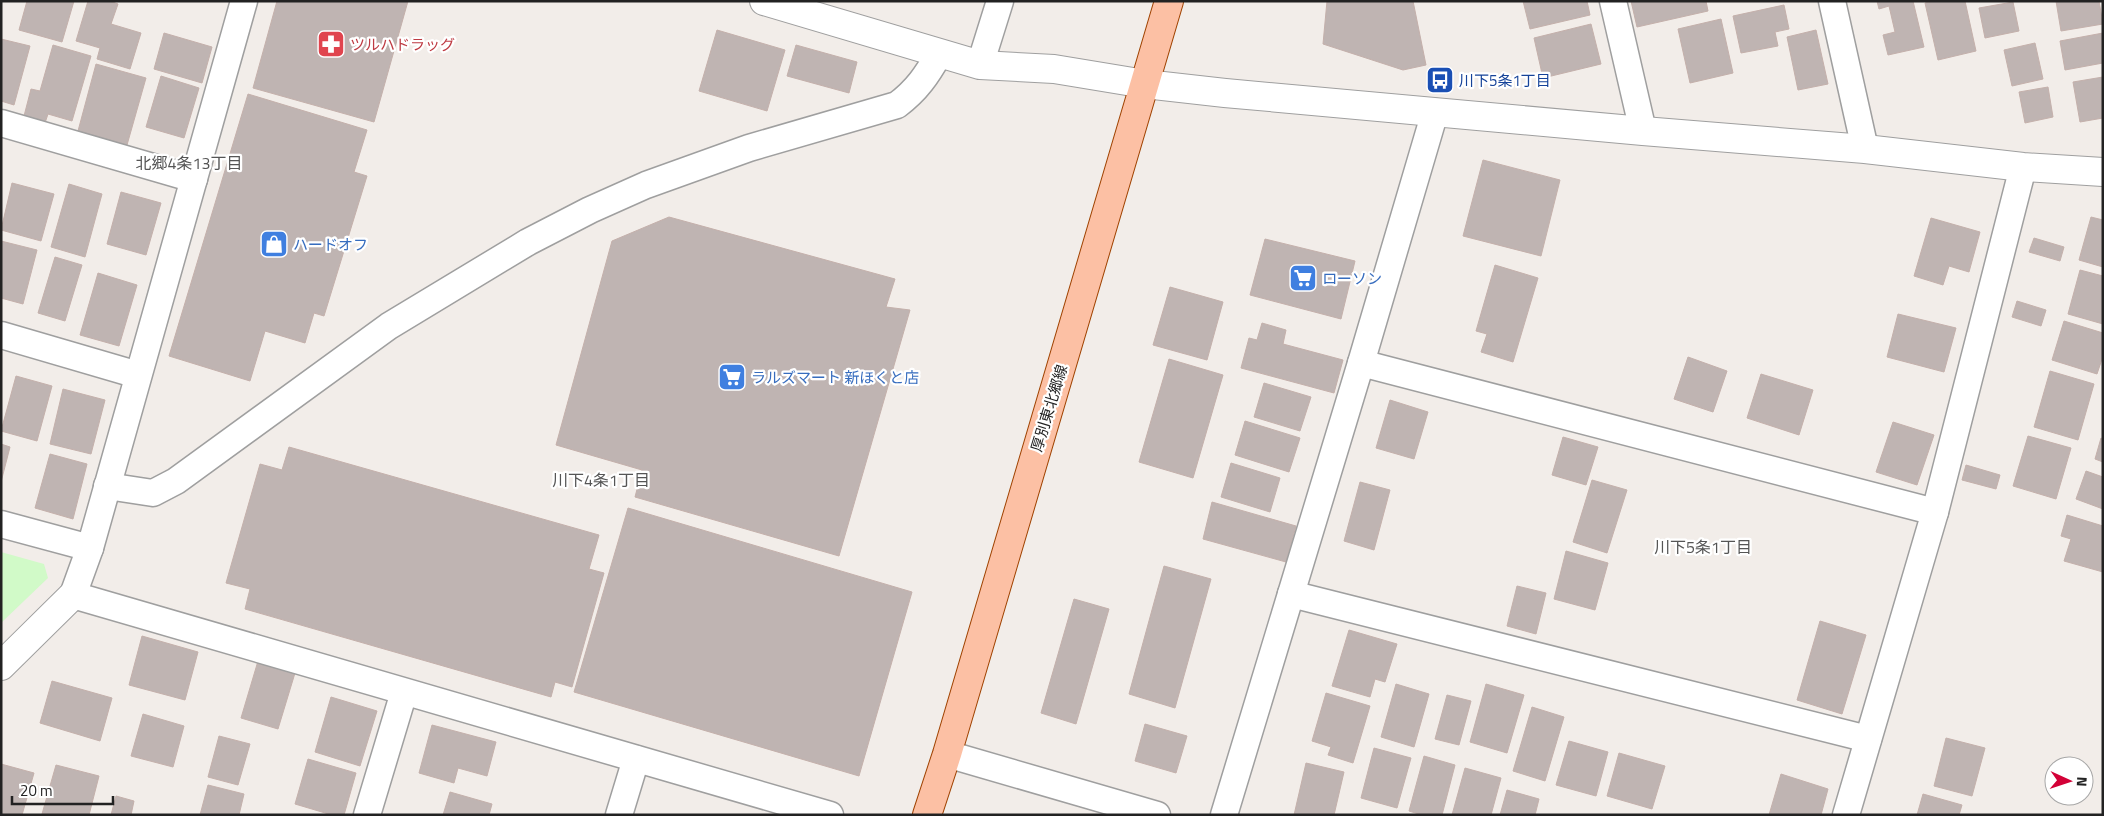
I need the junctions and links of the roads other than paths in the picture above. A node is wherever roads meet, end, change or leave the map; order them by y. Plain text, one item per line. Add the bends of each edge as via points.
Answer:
1 (244, 1) edge
2 (764, 1) edge
3 (1000, 1) edge
4 (1169, 1) edge
5 (1613, 1) edge
6 (1832, 1) edge
7 (816, 9) edge
8 (939, 54) junction
9 (980, 65) junction
10 (1145, 84) junction
11 (1434, 112) junction
12 (1, 122) edge
13 (1643, 132) junction
14 (1865, 149) junction
15 (2022, 168) junction
16 (2103, 172) edge
17 (194, 179) junction
18 (1, 335) edge
19 (1361, 363) junction
20 (138, 375) junction
21 (107, 486) junction
22 (1935, 512) junction
23 (1, 524) edge
24 (90, 548) junction
25 (73, 594) junction
26 (1291, 594) junction
27 (1, 666) edge
28 (404, 692) junction
29 (1868, 740) junction
30 (947, 754) junction
31 (636, 759) junction
32 (367, 815) edge
33 (619, 815) edge
34 (830, 815) edge
35 (927, 815) edge
36 (1157, 815) edge
37 (1224, 815) edge
38 (1846, 815) edge

1 - 17 street
2 - 7 street
3 - 9 street
4 - 10 main road, 厚別東北郷線
5 - 13 street
6 - 14 street
7 - 8 street
8 - 9 street
8 - 21 street via 914,92 898,105 749,148 646,185 528,242 389,326 176,481 153,493
9 - 10 street via 1054,69
10 - 11 street
10 - 30 main road, 厚別東北郷線
11 - 13 street
11 - 19 street
12 - 17 street
13 - 14 street
14 - 15 street
15 - 16 street
15 - 22 street
17 - 20 street
18 - 20 street
19 - 22 street
19 - 26 street
20 - 21 street
21 - 24 street
22 - 29 street
23 - 24 street
24 - 25 street
25 - 27 street
25 - 28 street
26 - 29 street
26 - 37 street
28 - 31 street
28 - 32 street
29 - 38 street
30 - 35 main road, 厚別東北郷線
30 - 36 street
31 - 33 street
31 - 34 street

